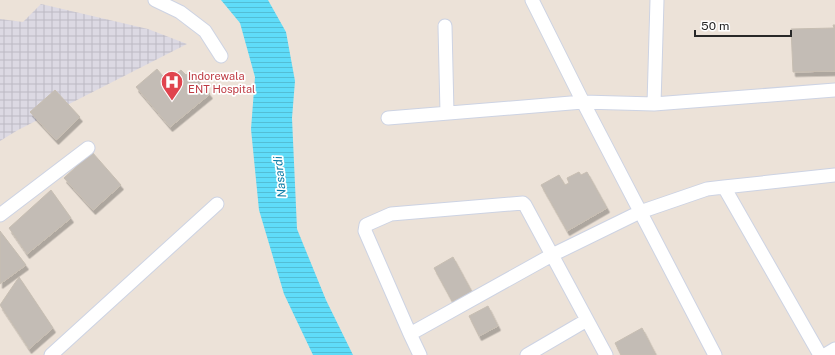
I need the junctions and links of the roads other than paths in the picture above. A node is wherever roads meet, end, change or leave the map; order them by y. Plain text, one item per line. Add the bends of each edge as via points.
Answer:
1 (156, 0) edge
2 (532, 0) edge
3 (657, 0) edge
4 (446, 26) dead end
5 (221, 56) dead end
6 (835, 90) edge
7 (583, 102) junction
8 (654, 104) junction
9 (447, 113) junction
10 (388, 118) dead end
11 (88, 148) dead end
12 (835, 175) edge
13 (724, 187) junction
14 (217, 204) dead end
15 (640, 212) junction
16 (0, 215) edge
17 (552, 255) junction
18 (587, 320) junction
19 (410, 334) junction
20 (835, 349) edge
21 (51, 355) edge
22 (420, 355) edge
23 (527, 355) edge
24 (606, 355) edge
25 (715, 355) edge
26 (820, 355) edge
27 (825, 355) edge

1 - 5 street via 180,12 205,31
2 - 7 street
3 - 8 street
4 - 9 street
6 - 8 street
7 - 8 street
7 - 9 street
7 - 15 street
9 - 10 street
11 - 16 street
12 - 13 street
13 - 15 street via 707,189
13 - 26 street
14 - 21 street
15 - 17 street
15 - 25 street
17 - 18 street
17 - 19 street
17 - 19 street via 525,205 521,203 391,214 370,222 366,225 365,231
18 - 23 street
18 - 24 street
19 - 22 street
20 - 27 street

